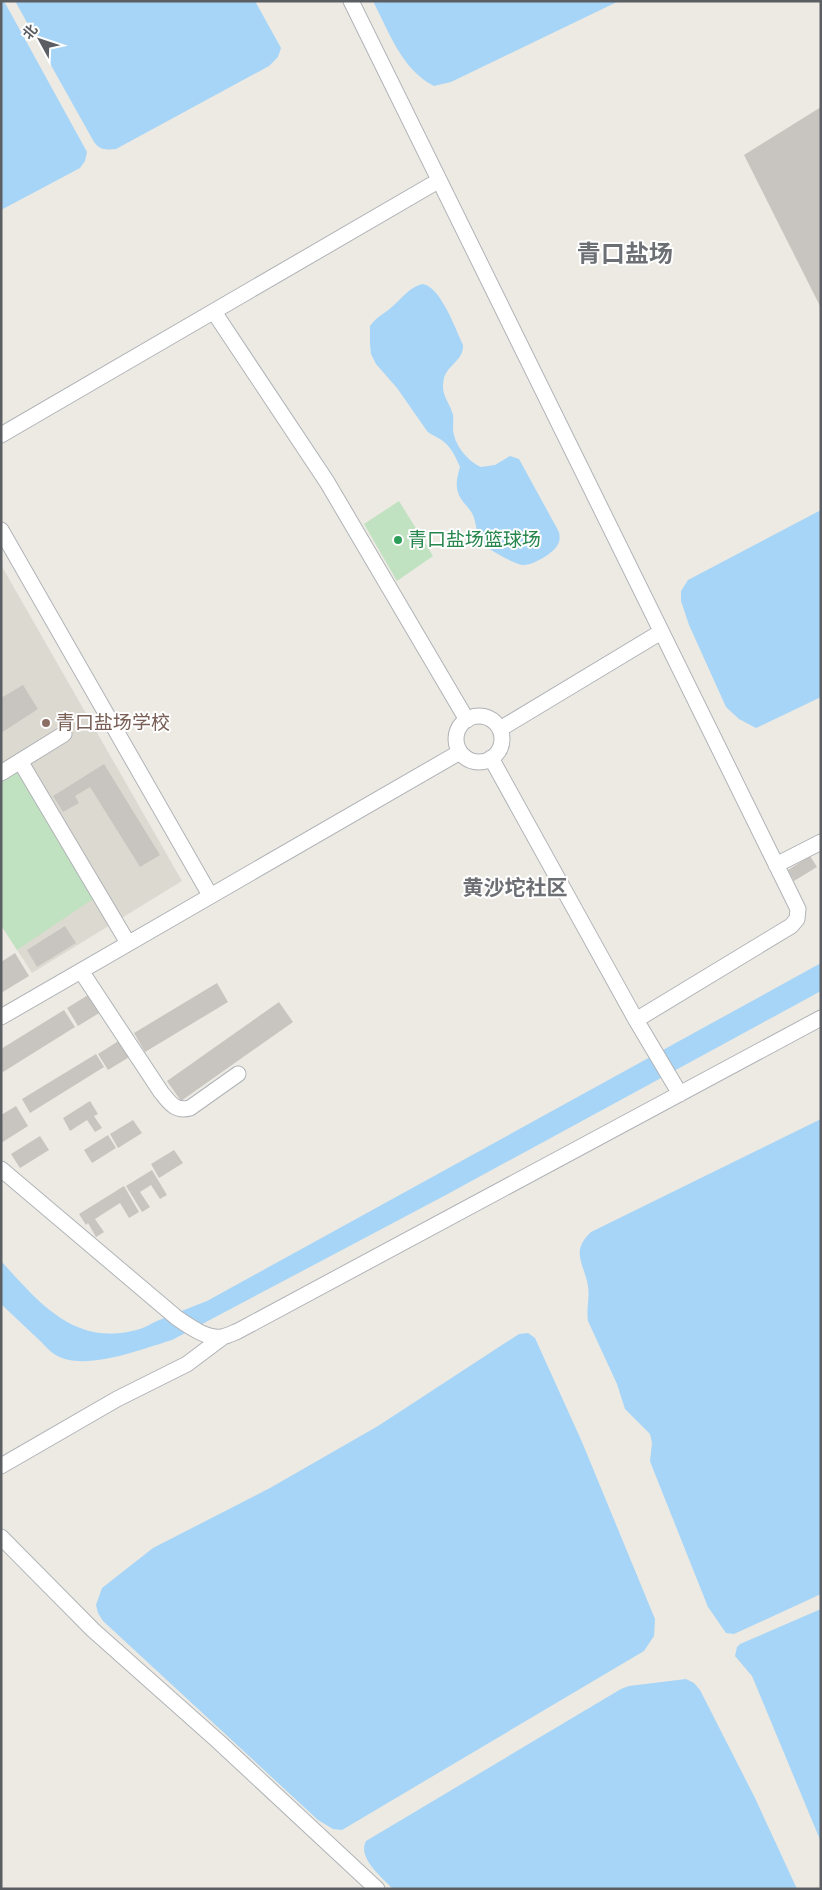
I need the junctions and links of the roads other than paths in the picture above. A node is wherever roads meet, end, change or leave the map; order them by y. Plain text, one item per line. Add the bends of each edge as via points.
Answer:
1 (351, 1) edge
2 (438, 181) junction
3 (214, 312) junction
4 (1, 436) edge
5 (1, 530) edge
6 (661, 632) junction
7 (467, 720) junction
8 (500, 729) junction
9 (64, 734) dead end
10 (460, 752) junction
11 (491, 758) junction
12 (20, 761) junction
13 (1, 773) edge
14 (821, 842) edge
15 (776, 865) junction
16 (210, 895) junction
17 (128, 943) junction
18 (80, 971) junction
19 (1, 1017) edge
20 (821, 1018) edge
21 (636, 1020) junction
22 (238, 1074) dead end
23 (680, 1094) junction
24 (1, 1169) edge
25 (222, 1337) junction
26 (1, 1466) edge
27 (1, 1537) edge
28 (377, 1889) edge

1 - 2 street
2 - 3 street
2 - 6 street
3 - 4 street
3 - 7 street via 327,482
5 - 16 street
6 - 8 street
6 - 15 street
7 - 8 street via 485,717
7 - 10 street via 457,734
8 - 11 street via 502,742
9 - 12 street
10 - 11 street via 478,762
10 - 16 street
11 - 21 street
12 - 13 street
12 - 17 street
14 - 15 street
15 - 21 street via 798,910 798,919 792,926
16 - 17 street
17 - 18 street
18 - 19 street
18 - 22 street via 172,1105 183,1110 190,1108
20 - 23 street
21 - 23 street
23 - 25 street
24 - 25 street via 176,1318 206,1334
25 - 26 street via 187,1364
27 - 28 street via 94,1630

